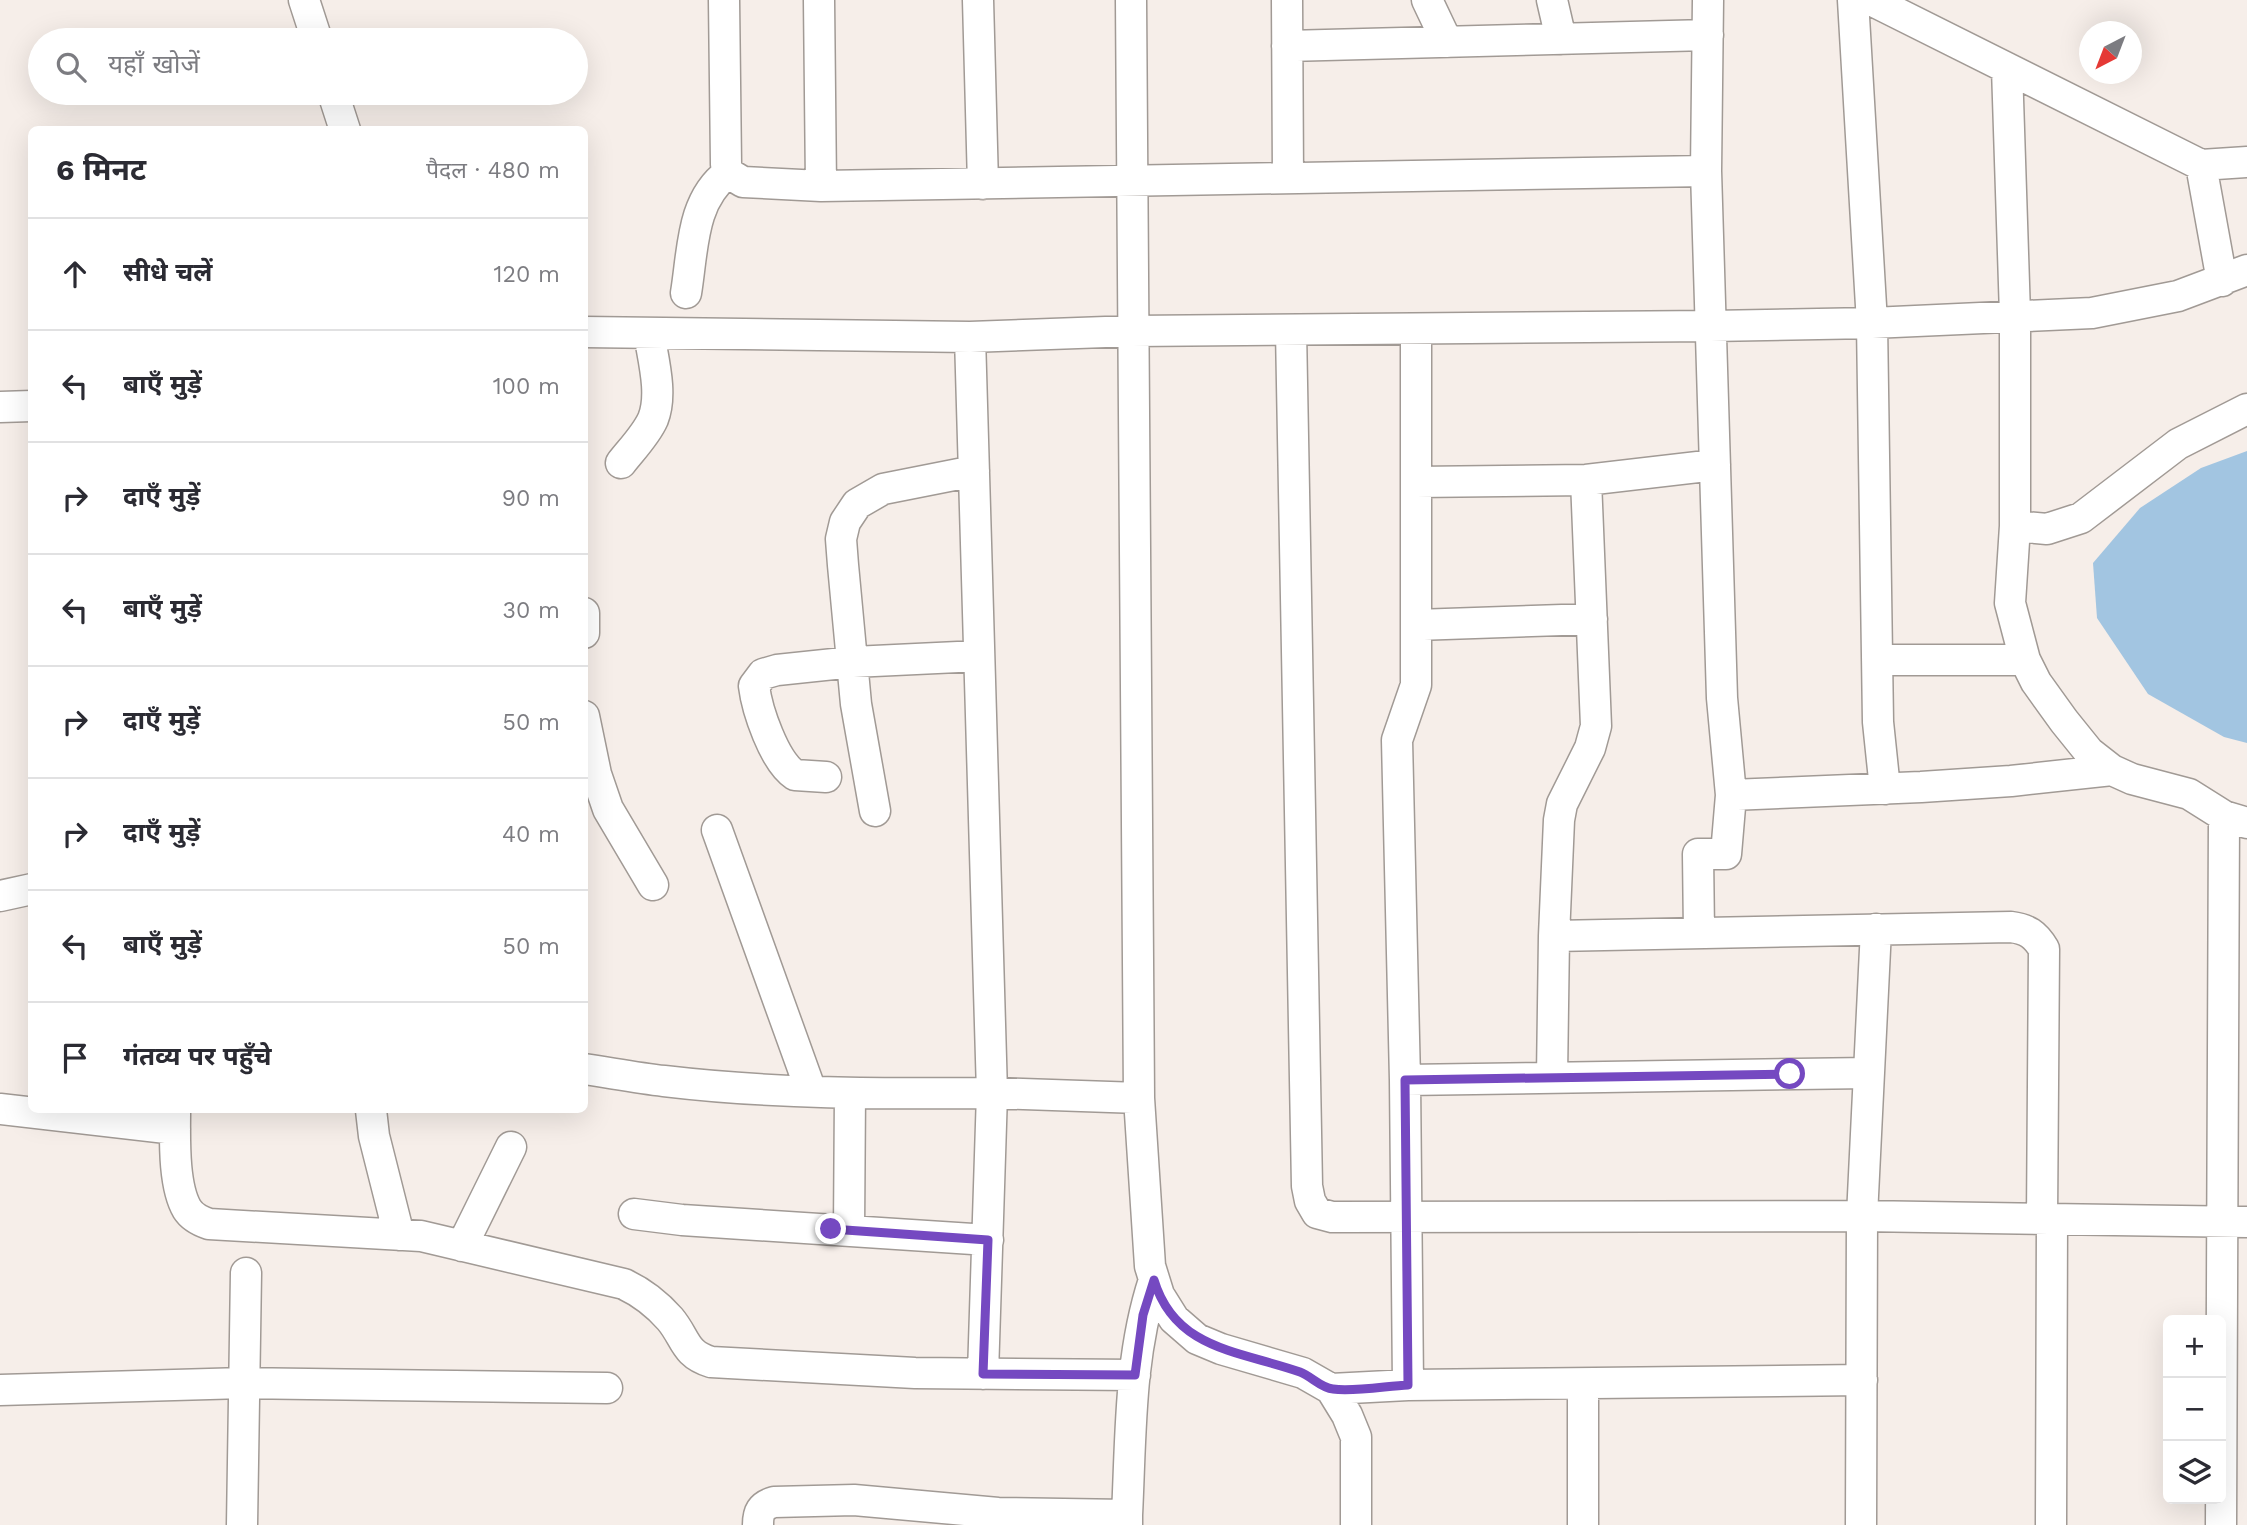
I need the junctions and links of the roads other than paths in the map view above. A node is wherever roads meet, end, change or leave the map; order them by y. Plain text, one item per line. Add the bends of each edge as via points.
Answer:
1 (304, 0) edge
2 (724, 0) edge
3 (819, 0) edge
4 (978, 0) edge
5 (1131, 0) edge
6 (1287, 0) edge
7 (1427, 0) edge
8 (1552, 0) edge
9 (1708, 0) edge
10 (1853, 0) edge
11 (1871, 0) edge
12 (313, 28) edge
13 (1708, 35) junction
14 (1561, 39) junction
15 (1447, 42) junction
16 (1287, 46) junction
17 (2007, 68) junction
18 (338, 105) edge
19 (344, 126) edge
20 (2247, 162) edge
21 (2201, 165) junction
22 (1706, 171) junction
23 (728, 173) junction
24 (1288, 178) junction
25 (1132, 180) junction
26 (983, 184) junction
27 (821, 186) junction
28 (2234, 276) edge
29 (686, 293) dead end
30 (2015, 315) junction
31 (1872, 323) junction
32 (1710, 327) junction
33 (1416, 329) junction
34 (1291, 330) junction
35 (1133, 331) junction
36 (588, 332) edge
37 (649, 333) junction
38 (970, 337) junction
39 (28, 406) edge
40 (0, 407) edge
41 (2247, 409) edge
42 (621, 463) dead end
43 (1715, 465) junction
44 (974, 471) junction
45 (1587, 481) junction
46 (1416, 482) junction
47 (2015, 526) junction
48 (1592, 619) junction
49 (1416, 625) junction
50 (979, 656) junction
51 (1877, 660) junction
52 (2025, 660) junction
53 (853, 662) junction
54 (588, 735) edge
55 (2112, 770) junction
56 (826, 777) dead end
57 (1885, 789) junction
58 (1731, 795) junction
59 (875, 811) dead end
60 (2235, 819) edge
61 (717, 830) dead end
62 (653, 886) dead end
63 (28, 890) edge
64 (0, 896) edge
65 (1877, 929) junction
66 (1699, 933) junction
67 (1554, 936) junction
68 (588, 1070) edge
69 (1869, 1073) junction
70 (1552, 1077) junction
71 (1405, 1080) junction
72 (811, 1091) junction
73 (850, 1093) junction
74 (992, 1093) junction
75 (1139, 1098) junction
76 (0, 1109) edge
77 (28, 1111) edge
78 (70, 1113) edge
79 (371, 1113) edge
80 (175, 1119) edge
81 (511, 1147) dead end
82 (634, 1214) dead end
83 (1862, 1216) junction
84 (1405, 1217) junction
85 (2047, 1219) junction
86 (2235, 1222) edge
87 (849, 1230) junction
88 (399, 1235) junction
89 (988, 1240) junction
90 (462, 1246) junction
91 (246, 1273) dead end
92 (1154, 1280) junction
93 (983, 1374) junction
94 (1135, 1375) junction
95 (1861, 1380) junction
96 (244, 1383) junction
97 (1408, 1385) junction
98 (1583, 1385) junction
99 (607, 1388) dead end
100 (1331, 1389) junction
101 (0, 1390) edge
102 (855, 1512) edge
103 (998, 1519) edge
104 (1127, 1520) edge
105 (242, 1525) edge
106 (758, 1525) edge
107 (1356, 1525) edge
108 (1583, 1525) edge
109 (1861, 1525) edge
110 (2051, 1525) edge
111 (2221, 1525) edge

1 - 12 street
2 - 23 street
3 - 27 street
4 - 26 street
5 - 25 street
6 - 16 street
7 - 15 street
8 - 14 street
9 - 13 street
10 - 31 street
11 - 17 street
13 - 14 street
13 - 22 street
14 - 15 street
15 - 16 street
16 - 24 street
17 - 21 street
17 - 30 street
18 - 19 street
20 - 21 street
21 - 28 street
22 - 24 street
22 - 32 street
23 - 27 street via 743,183
23 - 29 street via 703,201
24 - 25 street
25 - 26 street
25 - 35 street
26 - 27 street
28 - 30 street via 2178,296 2092,313
30 - 31 street
30 - 47 street
31 - 32 street
31 - 51 street
32 - 33 street
32 - 43 street
33 - 34 street
33 - 46 street
34 - 35 street
34 - 84 street via 1307,1186 1317,1213
35 - 38 street
35 - 75 street
36 - 37 street
37 - 38 street
37 - 42 street via 656,411
38 - 44 street
39 - 40 street
41 - 47 street via 2178,444 2081,518 2047,529
43 - 45 street
43 - 58 street via 1722,698
44 - 50 street
44 - 53 street via 883,489 857,504 845,522 841,539
45 - 46 street
45 - 48 street
46 - 49 street
47 - 52 street via 2010,603
48 - 49 street
48 - 67 street via 1595,726 1590,748 1562,804
49 - 71 street via 1416,685 1397,740
50 - 53 street
50 - 74 street
51 - 52 street
51 - 57 street
52 - 55 street via 2064,721 2089,752
53 - 56 street via 777,670 763,674 754,686 762,716 788,771 801,777
53 - 59 street
54 - 62 street via 608,809
55 - 57 street
55 - 60 street via 2189,794
57 - 58 street
58 - 66 street via 1726,854 1698,854
60 - 86 street
61 - 72 street
63 - 64 street
65 - 66 street
65 - 69 street
65 - 85 street via 2011,926 2038,938 2043,949
66 - 67 street
67 - 70 street
68 - 72 street via 663,1081
69 - 70 street
69 - 83 street
70 - 71 street
71 - 84 street
72 - 73 street
73 - 74 street
73 - 87 street
74 - 75 street
74 - 89 street
75 - 92 street
76 - 77 street
78 - 80 street
79 - 88 street
80 - 88 street via 183,1199 198,1220
81 - 90 street
82 - 87 street
83 - 84 street
83 - 85 street
83 - 95 street
84 - 97 street
85 - 86 street
85 - 110 street
86 - 111 street
87 - 89 street
88 - 90 street
89 - 93 street
90 - 93 street via 624,1284 657,1305 697,1358 712,1362
91 - 96 street
92 - 94 street via 1143,1315
92 - 100 street via 1174,1319 1197,1339 1303,1373
93 - 94 street
94 - 104 street
95 - 98 street
95 - 109 street
96 - 99 street
96 - 101 street
96 - 105 street
97 - 98 street
97 - 100 street
98 - 108 street
100 - 107 street via 1356,1437
102 - 103 street
102 - 106 street via 774,1502 760,1510
103 - 104 street

